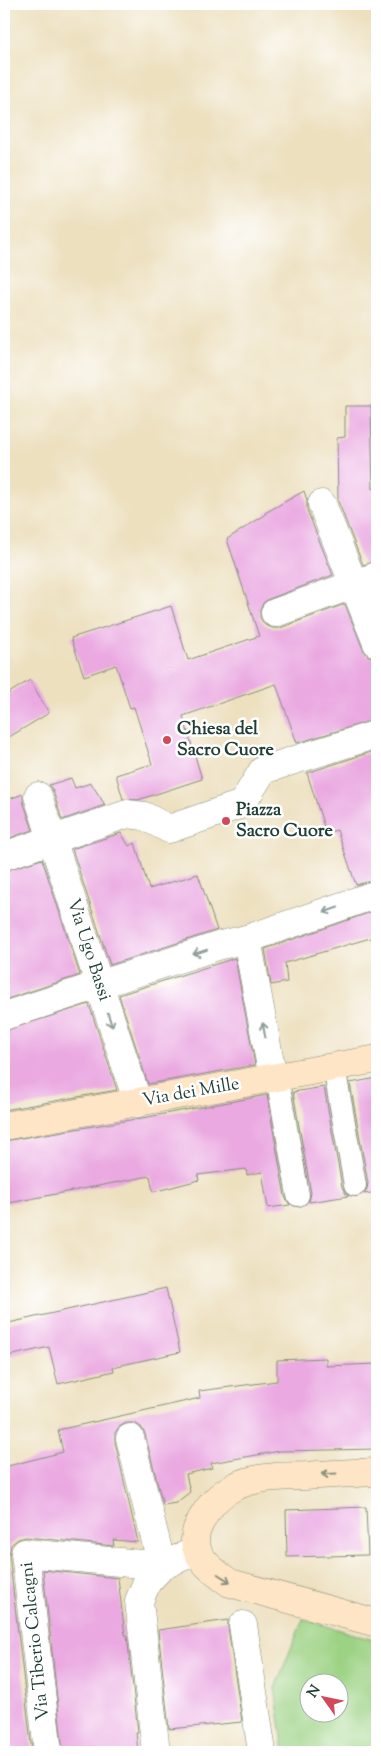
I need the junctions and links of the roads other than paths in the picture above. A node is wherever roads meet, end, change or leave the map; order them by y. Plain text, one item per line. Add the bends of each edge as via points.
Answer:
1 (322, 504) dead end
2 (366, 580) edge
3 (274, 613) dead end
4 (377, 644) edge
5 (377, 734) edge
6 (38, 796) dead end
7 (53, 840) junction
8 (4, 856) edge
9 (377, 894) edge
10 (247, 939) junction
11 (99, 985) junction
12 (4, 1016) edge
13 (377, 1059) edge
14 (334, 1067) junction
15 (275, 1078) junction
16 (138, 1103) junction
17 (4, 1126) edge
18 (355, 1185) dead end
19 (298, 1195) dead end
20 (130, 1438) dead end
21 (377, 1472) edge
22 (196, 1550) junction
23 (162, 1566) junction
24 (377, 1623) edge
25 (243, 1625) dead end
26 (48, 1752) edge
27 (156, 1752) edge
28 (262, 1752) edge

1 - 2 street
2 - 3 street
2 - 4 street
5 - 7 street via 263,770 242,804 169,829 144,816 127,814
6 - 7 street, Via Ugo Bassi
7 - 8 street
7 - 11 street, Via Ugo Bassi
9 -> 10 street
10 -> 11 street
15 -> 10 street
11 - 12 street
11 -> 16 street, Via Ugo Bassi
13 - 14 main road, Via dei Mille
14 - 15 main road, Via dei Mille
14 - 18 street
15 - 16 main road, Via dei Mille
15 - 19 street
16 - 17 main road, Via dei Mille
20 - 23 street
21 -> 22 main road via 260,1478 233,1487 215,1500 201,1518 195,1534
22 - 23 street
22 -> 24 main road via 212,1571 230,1582
23 - 26 street, Via Tiberio Calcagni via 25,1554
23 - 27 street via 148,1582 139,1601
25 - 28 street

